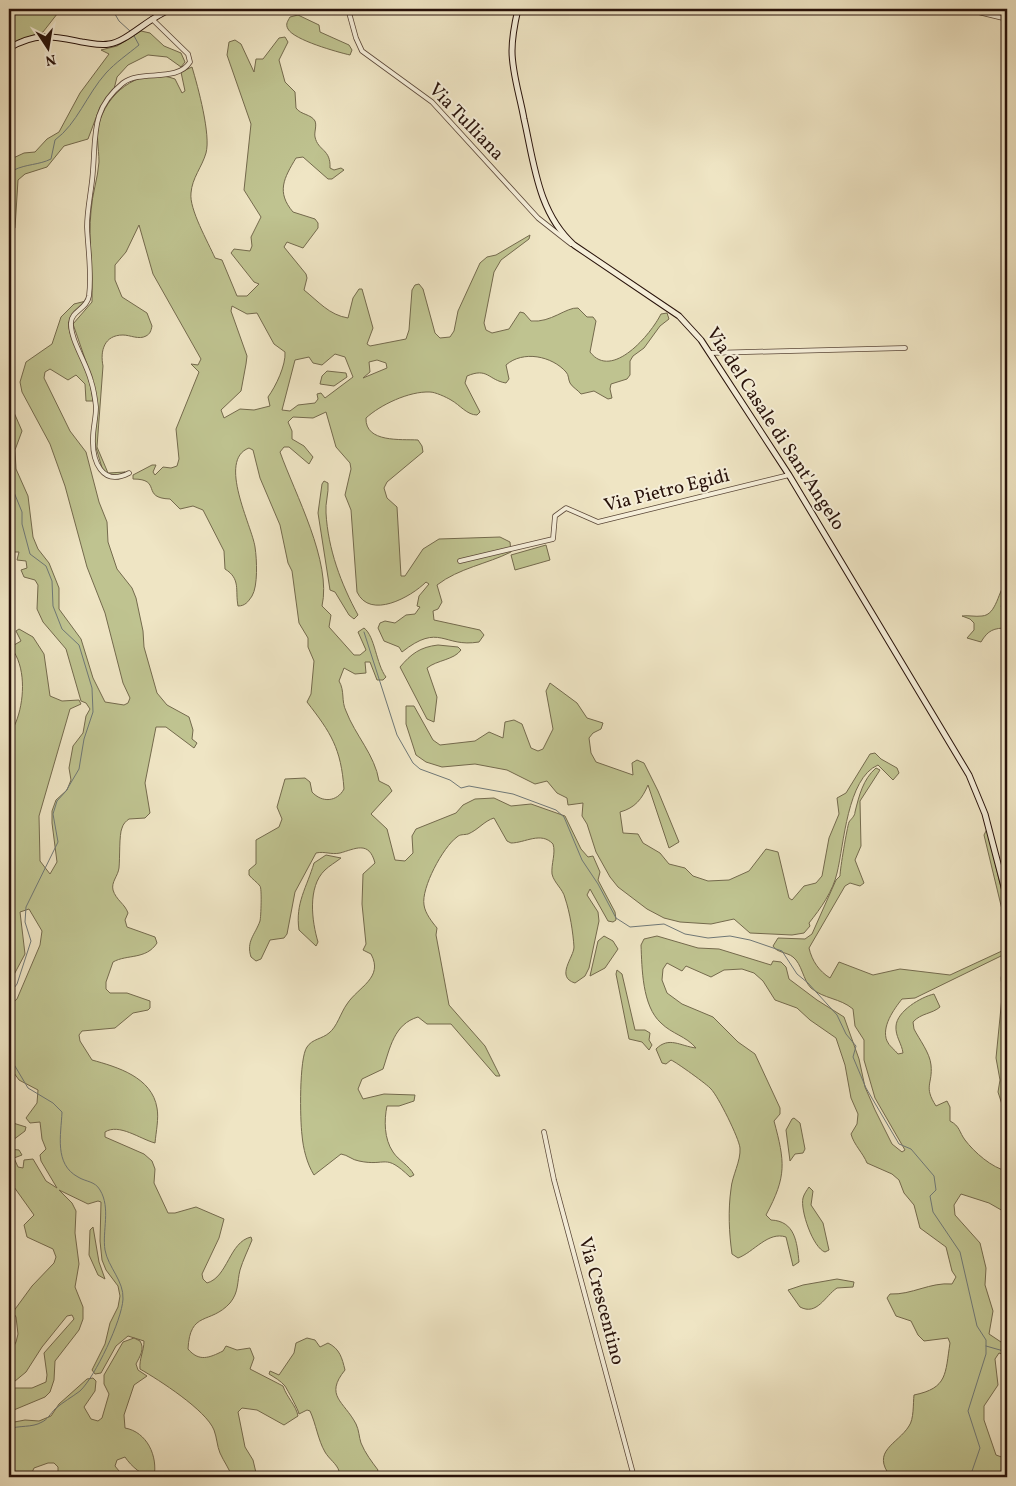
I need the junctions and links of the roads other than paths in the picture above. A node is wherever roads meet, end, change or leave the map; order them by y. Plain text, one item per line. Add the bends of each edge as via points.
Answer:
1 (172, 9) edge
2 (348, 9) edge
3 (518, 9) edge
4 (966, 9) edge
5 (152, 19) junction
6 (1007, 19) edge
7 (9, 48) edge
8 (578, 248) junction
9 (904, 348) dead end
10 (710, 353) junction
11 (129, 474) dead end
12 (789, 475) junction
13 (460, 561) dead end
14 (1007, 898) edge
15 (1007, 1054) edge
16 (1007, 1065) edge
17 (544, 1132) dead end
18 (634, 1477) edge

1 - 5 main road
2 - 8 street, Via Tulliana via 362,51 429,99 540,220
3 - 8 main road, Via del Casale di Sant'Angelo via 512,42 513,65 536,171 544,202 556,224
4 - 6 street
5 - 7 main road via 112,44 42,35
5 - 11 street via 188,54 190,62 173,72 127,80 99,114 94,127 87,220 89,296 87,304 74,315 71,324 95,397 92,439 98,464 109,477
8 - 10 main road, Via del Casale di Sant'Angelo via 679,316 697,333
9 - 10 street
10 - 12 main road, Via del Casale di Sant'Angelo
12 - 13 street, Via Pietro Egidi via 600,522 593,522 566,508 554,516 553,539
12 - 14 main road, Via del Casale di Sant'Angelo via 968,775 985,814
15 - 16 main road
17 - 18 street, Via Crescentino

